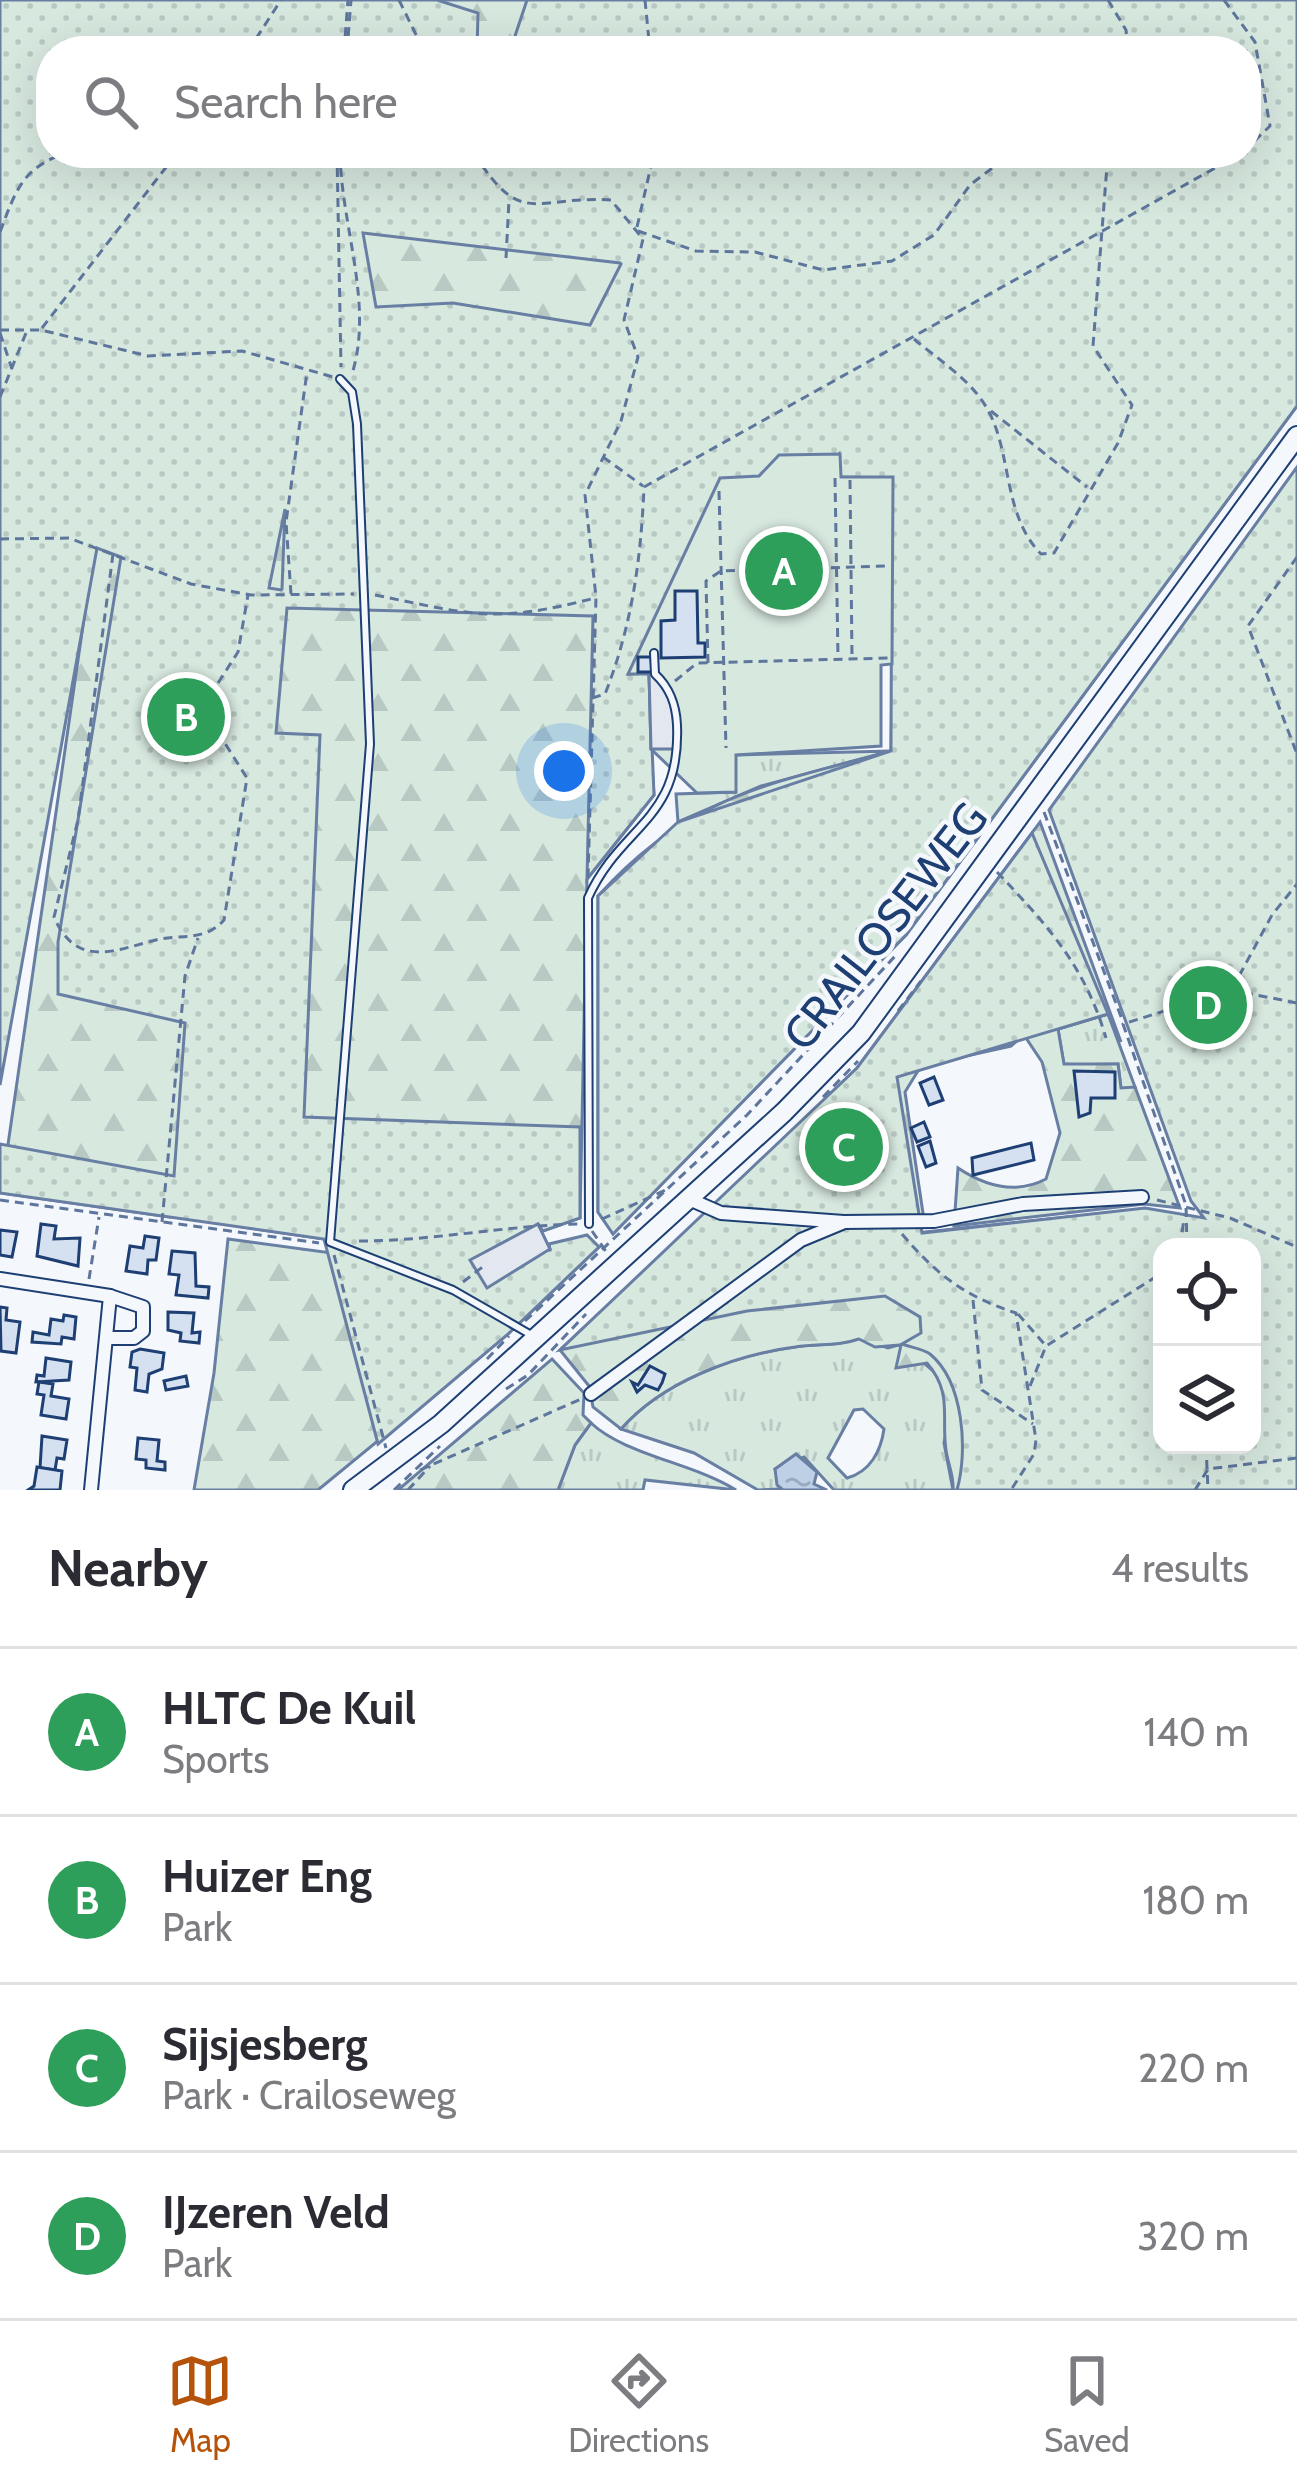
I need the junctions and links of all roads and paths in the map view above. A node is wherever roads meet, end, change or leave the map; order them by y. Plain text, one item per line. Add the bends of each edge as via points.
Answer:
1 (280, 0) edge
2 (350, 0) edge
3 (399, 0) edge
4 (412, 0) edge
5 (645, 0) edge
6 (1108, 0) edge
7 (1224, 0) edge
8 (405, 7) junction
9 (257, 36) edge
10 (346, 36) edge
11 (418, 36) edge
12 (649, 36) edge
13 (1127, 36) edge
14 (1251, 36) edge
15 (1261, 76) edge
16 (1261, 135) edge
17 (36, 164) edge
18 (165, 168) edge
19 (338, 168) edge
20 (339, 168) edge
21 (483, 168) edge
22 (651, 168) edge
23 (992, 168) edge
24 (1107, 168) edge
25 (1214, 168) edge
26 (510, 198) junction
27 (636, 231) junction
28 (0, 232) edge
29 (1101, 232) junction
30 (506, 258) dead end
31 (41, 330) junction
32 (26, 331) junction
33 (0, 332) edge
34 (911, 338) junction
35 (13, 370) junction
36 (308, 370) junction
37 (343, 383) junction
38 (0, 398) edge
39 (988, 408) junction
40 (1297, 436) edge
41 (603, 458) junction
42 (835, 478) dead end
43 (850, 481) dead end
44 (644, 487) junction
45 (1088, 488) junction
46 (719, 490) dead end
47 (0, 539) edge
48 (113, 554) junction
49 (1297, 557) edge
50 (888, 566) dead end
51 (850, 567) junction
52 (837, 568) junction
53 (721, 571) junction
54 (364, 593) junction
55 (248, 595) junction
56 (292, 596) junction
57 (596, 597) junction
58 (654, 653) dead end
59 (889, 658) dead end
60 (838, 659) junction
61 (852, 659) junction
62 (707, 663) junction
63 (724, 663) junction
64 (668, 686) junction
65 (592, 698) junction
66 (726, 748) dead end
67 (1297, 754) edge
68 (1031, 801) junction
69 (986, 863) junction
70 (1297, 884) edge
71 (589, 898) junction
72 (199, 936) junction
73 (905, 946) dead end
74 (1231, 989) junction
75 (1297, 1003) edge
76 (1124, 1024) junction
77 (1106, 1038) dead end
78 (682, 1192) junction
79 (1142, 1197) joint
80 (0, 1200) edge
81 (1186, 1205) junction
82 (100, 1214) junction
83 (889, 1218) junction
84 (162, 1222) junction
85 (844, 1222) junction
86 (589, 1224) junction
87 (1184, 1238) edge
88 (330, 1242) junction
89 (1297, 1247) edge
90 (603, 1248) junction
91 (485, 1265) dead end
92 (0, 1279) edge
93 (1153, 1280) edge
94 (453, 1289) junction
95 (87, 1292) junction
96 (110, 1296) junction
97 (974, 1300) junction
98 (1016, 1313) junction
99 (528, 1332) junction
100 (108, 1338) junction
101 (1046, 1346) junction
102 (482, 1366) dead end
103 (1029, 1388) junction
104 (591, 1394) joint
105 (1034, 1425) junction
106 (401, 1437) dead end
107 (1207, 1454) edge
108 (1297, 1458) edge
109 (431, 1464) junction
110 (1208, 1469) junction
111 (412, 1474) dead end
112 (91, 1490) edge
113 (353, 1490) edge
114 (408, 1490) edge
115 (1011, 1490) edge
116 (1195, 1490) edge
117 (1208, 1490) edge

1 - 9 path
2 - 10 path
3 - 8 path
4 - 8 path
5 - 12 path
6 - 13 path
7 - 14 path
8 - 11 path
15 - 16 path via 1270,126
17 - 28 path
18 - 31 path
19 - 37 path
20 - 37 path via 361,305 355,368
21 - 26 path
22 - 27 path
23 - 27 path via 934,235 892,261 823,270 754,252 696,251
24 - 29 path
25 - 29 path
26 - 27 path via 522,205 611,200
26 - 30 path
27 - 41 path via 643,239 624,320 638,357
29 - 34 path
29 - 45 path via 1093,346 1132,405
31 - 32 path
31 - 36 path via 148,356 242,351
32 - 33 path
32 - 35 path
33 - 35 path
34 - 39 path
34 - 44 path
35 - 38 path
36 - 37 path
36 - 56 path via 286,522
37 - 54 lane via 357,424
39 - 45 path
39 - 45 path via 1005,480 1041,554 1054,554
40 - 68 main road, CRAILOSEWEG
41 - 44 path
41 - 57 path via 585,495
42 - 52 path
43 - 51 path
44 - 65 path via 636,588 605,694
46 - 53 path
47 - 48 path via 69,538
48 - 55 path via 191,584
48 - 72 path via 78,820 55,917 61,932 90,952
49 - 67 path via 1248,626
50 - 51 path
51 - 52 path
51 - 61 path
52 - 53 path
52 - 60 path
53 - 62 path via 706,581
53 - 63 path
54 - 56 path
54 - 57 path via 490,618
54 - 88 lane via 370,744
55 - 56 path
55 - 72 path via 238,652 211,694 219,734 247,778 232,899 224,920
57 - 65 path
58 - 64 lane via 655,674
59 - 61 path
60 - 61 path
60 - 63 path
62 - 63 path
62 - 64 path
63 - 66 path
64 - 71 lane via 678,756 669,792
65 - 71 path
68 - 69 main road, CRAILOSEWEG
68 - 76 path via 1046,817
69 - 77 path via 1075,959
69 - 78 main road, CRAILOSEWEG via 861,1033
70 - 74 path
71 - 86 lane
72 - 84 path via 184,976
73 - 78 path, CRAILOSEWEG
74 - 75 path
74 - 76 path
76 - 81 path
78 - 85 street via 701,1209 722,1213
78 - 86 path
78 - 90 path, CRAILOSEWEG
78 - 99 main road, CRAILOSEWEG via 670,1216
79 - 81 path
79 - 83 street via 1023,1204 934,1221
80 - 82 path
81 - 87 path
81 - 89 path
82 - 84 path
82 - 95 path
83 - 85 street
83 - 97 path via 940,1278
84 - 88 path
85 - 104 street via 801,1240
86 - 88 path
86 - 90 path
88 - 94 lane
88 - 106 path via 386,1448
90 - 99 path, CRAILOSEWEG
91 - 94 path
92 - 95 street
93 - 101 path
94 - 99 lane
95 - 96 street
96 - 100 street
96 - 100 street via 143,1307 143,1331
97 - 98 path
97 - 105 path via 982,1390
98 - 101 path
98 - 103 path
99 - 102 path, CRAILOSEWEG
99 - 113 main road, CRAILOSEWEG via 441,1424
100 - 112 street
101 - 103 path
103 - 105 path
104 - 109 path
105 - 115 path via 1034,1454
107 - 110 path
108 - 110 path
109 - 111 path
109 - 114 path
110 - 116 path
110 - 117 path

